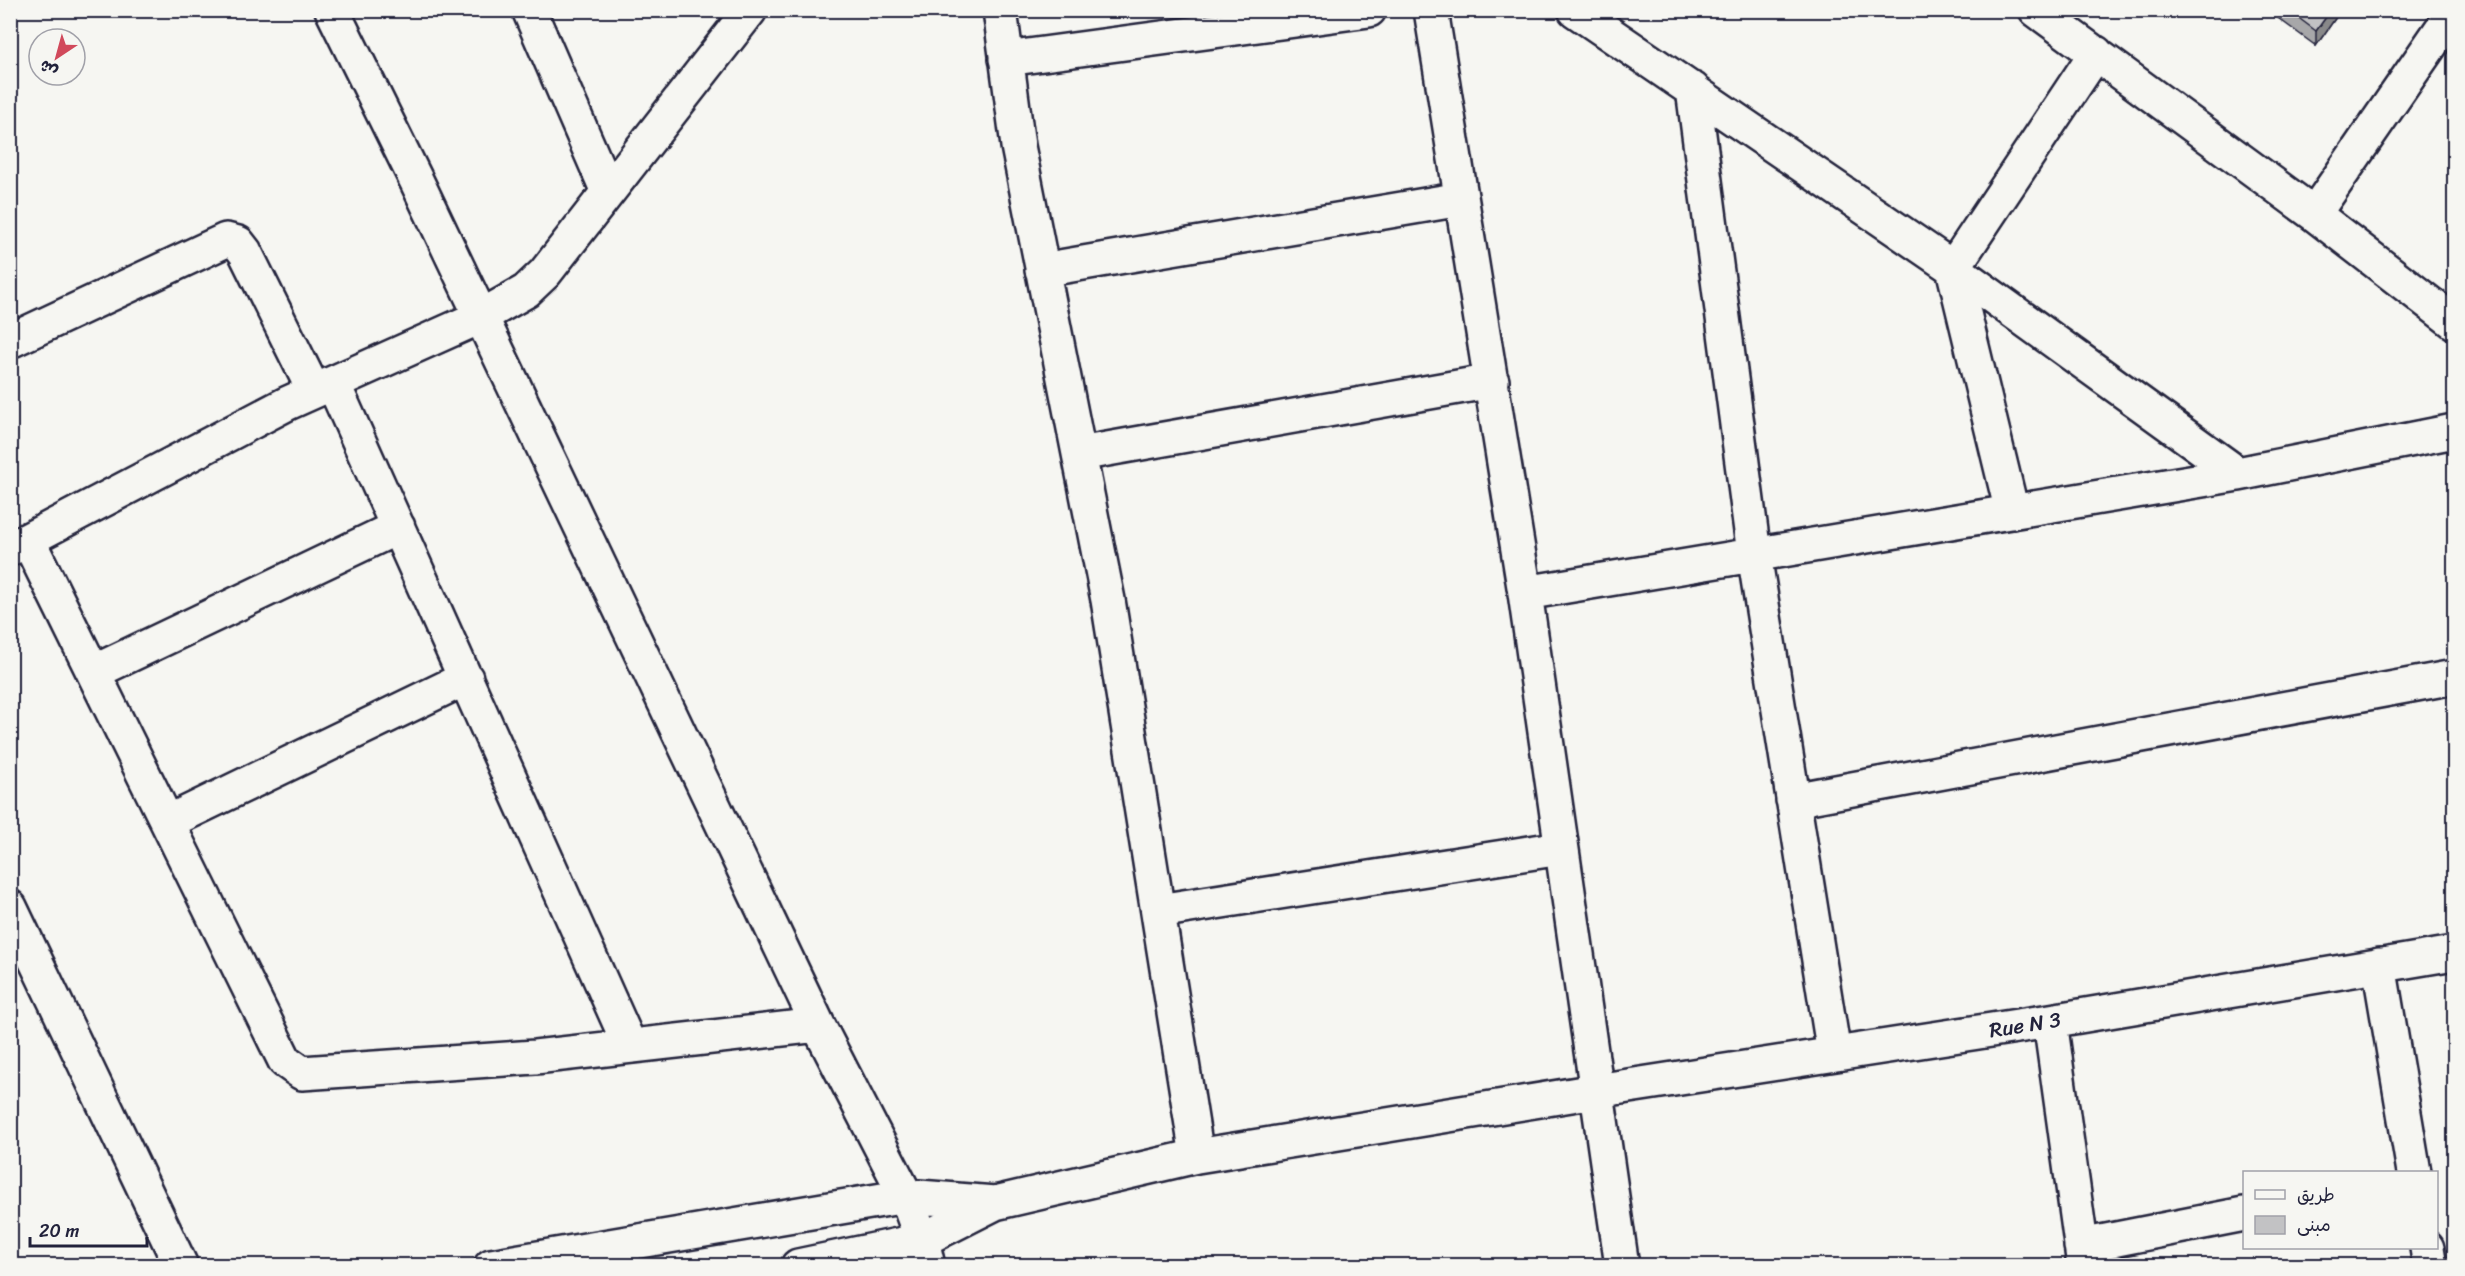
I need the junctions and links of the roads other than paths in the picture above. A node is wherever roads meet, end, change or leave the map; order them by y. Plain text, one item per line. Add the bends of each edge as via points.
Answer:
1 (332, 10) edge
2 (529, 10) edge
3 (750, 10) edge
4 (1000, 10) edge
5 (1369, 10) edge
6 (1431, 10) edge
7 (1575, 10) edge
8 (2036, 10) edge
9 (2447, 13) edge
10 (2096, 53) junction
11 (1006, 59) junction
12 (1693, 90) junction
13 (608, 192) junction
14 (1461, 199) junction
15 (2314, 214) junction
16 (1953, 268) junction
17 (1042, 270) junction
18 (480, 316) junction
19 (2454, 322) edge
20 (10, 340) edge
21 (1492, 381) junction
22 (323, 387) junction
23 (2454, 431) edge
24 (1079, 454) junction
25 (2238, 474) junction
26 (2012, 512) junction
27 (398, 527) junction
28 (19, 544) edge
29 (1754, 554) junction
30 (1525, 593) junction
31 (94, 672) junction
32 (2454, 677) edge
33 (466, 678) junction
34 (1793, 800) junction
35 (168, 822) junction
36 (1561, 848) junction
37 (10, 907) edge
38 (1158, 911) junction
39 (2454, 952) edge
40 (2379, 965) junction
41 (2050, 1021) junction
42 (818, 1025) junction
43 (630, 1046) junction
44 (1834, 1054) junction
45 (1596, 1091) junction
46 (1197, 1156) junction
47 (2414, 1171) edge
48 (906, 1196) junction
49 (995, 1203) junction
50 (2243, 1214) edge
51 (2427, 1249) edge
52 (925, 1253) edge
53 (2083, 1256) edge
54 (607, 1257) edge
55 (547, 1261) edge
56 (181, 1266) edge
57 (491, 1266) edge
58 (798, 1266) edge
59 (1622, 1266) edge
60 (2430, 1266) edge

1 - 18 street
2 - 13 street
3 - 13 street
4 - 11 street
5 - 11 street
6 - 14 street
7 - 12 street
8 - 10 street
9 - 15 street
10 - 15 street
10 - 16 street
11 - 17 street
12 - 16 street
12 - 29 street
13 - 18 street via 545,273 526,291
14 - 17 street
14 - 21 street
15 - 19 street
16 - 25 street
16 - 26 street
17 - 24 street
18 - 22 street
18 - 42 street
20 - 22 street via 226,240 238,243 245,252
21 - 24 street
21 - 30 street
22 - 27 street
22 - 28 street
23 - 25 street
24 - 38 street via 1108,600
25 - 26 street
26 - 29 street
27 - 31 street
27 - 33 street
28 - 31 street
29 - 30 street
29 - 34 street
30 - 36 street
31 - 35 street
32 - 34 street
33 - 35 street
33 - 43 street
34 - 44 street
35 - 43 street via 285,1061 302,1073 535,1057
36 - 38 street
36 - 45 street
37 - 56 street
38 - 46 street
39 - 40 street, Rue N 3
40 - 41 street, Rue N 3
40 - 47 street
41 - 44 street, Rue N 3
41 - 53 street
42 - 43 street
42 - 48 street
44 - 45 street, Rue N 3
45 - 46 street, Rue N 3
45 - 59 street
46 - 49 street, Rue N 3
48 - 49 street
48 - 52 street
48 - 54 street
49 - 52 street
50 - 53 street
51 - 60 street
52 - 58 street
54 - 55 street
55 - 57 street

